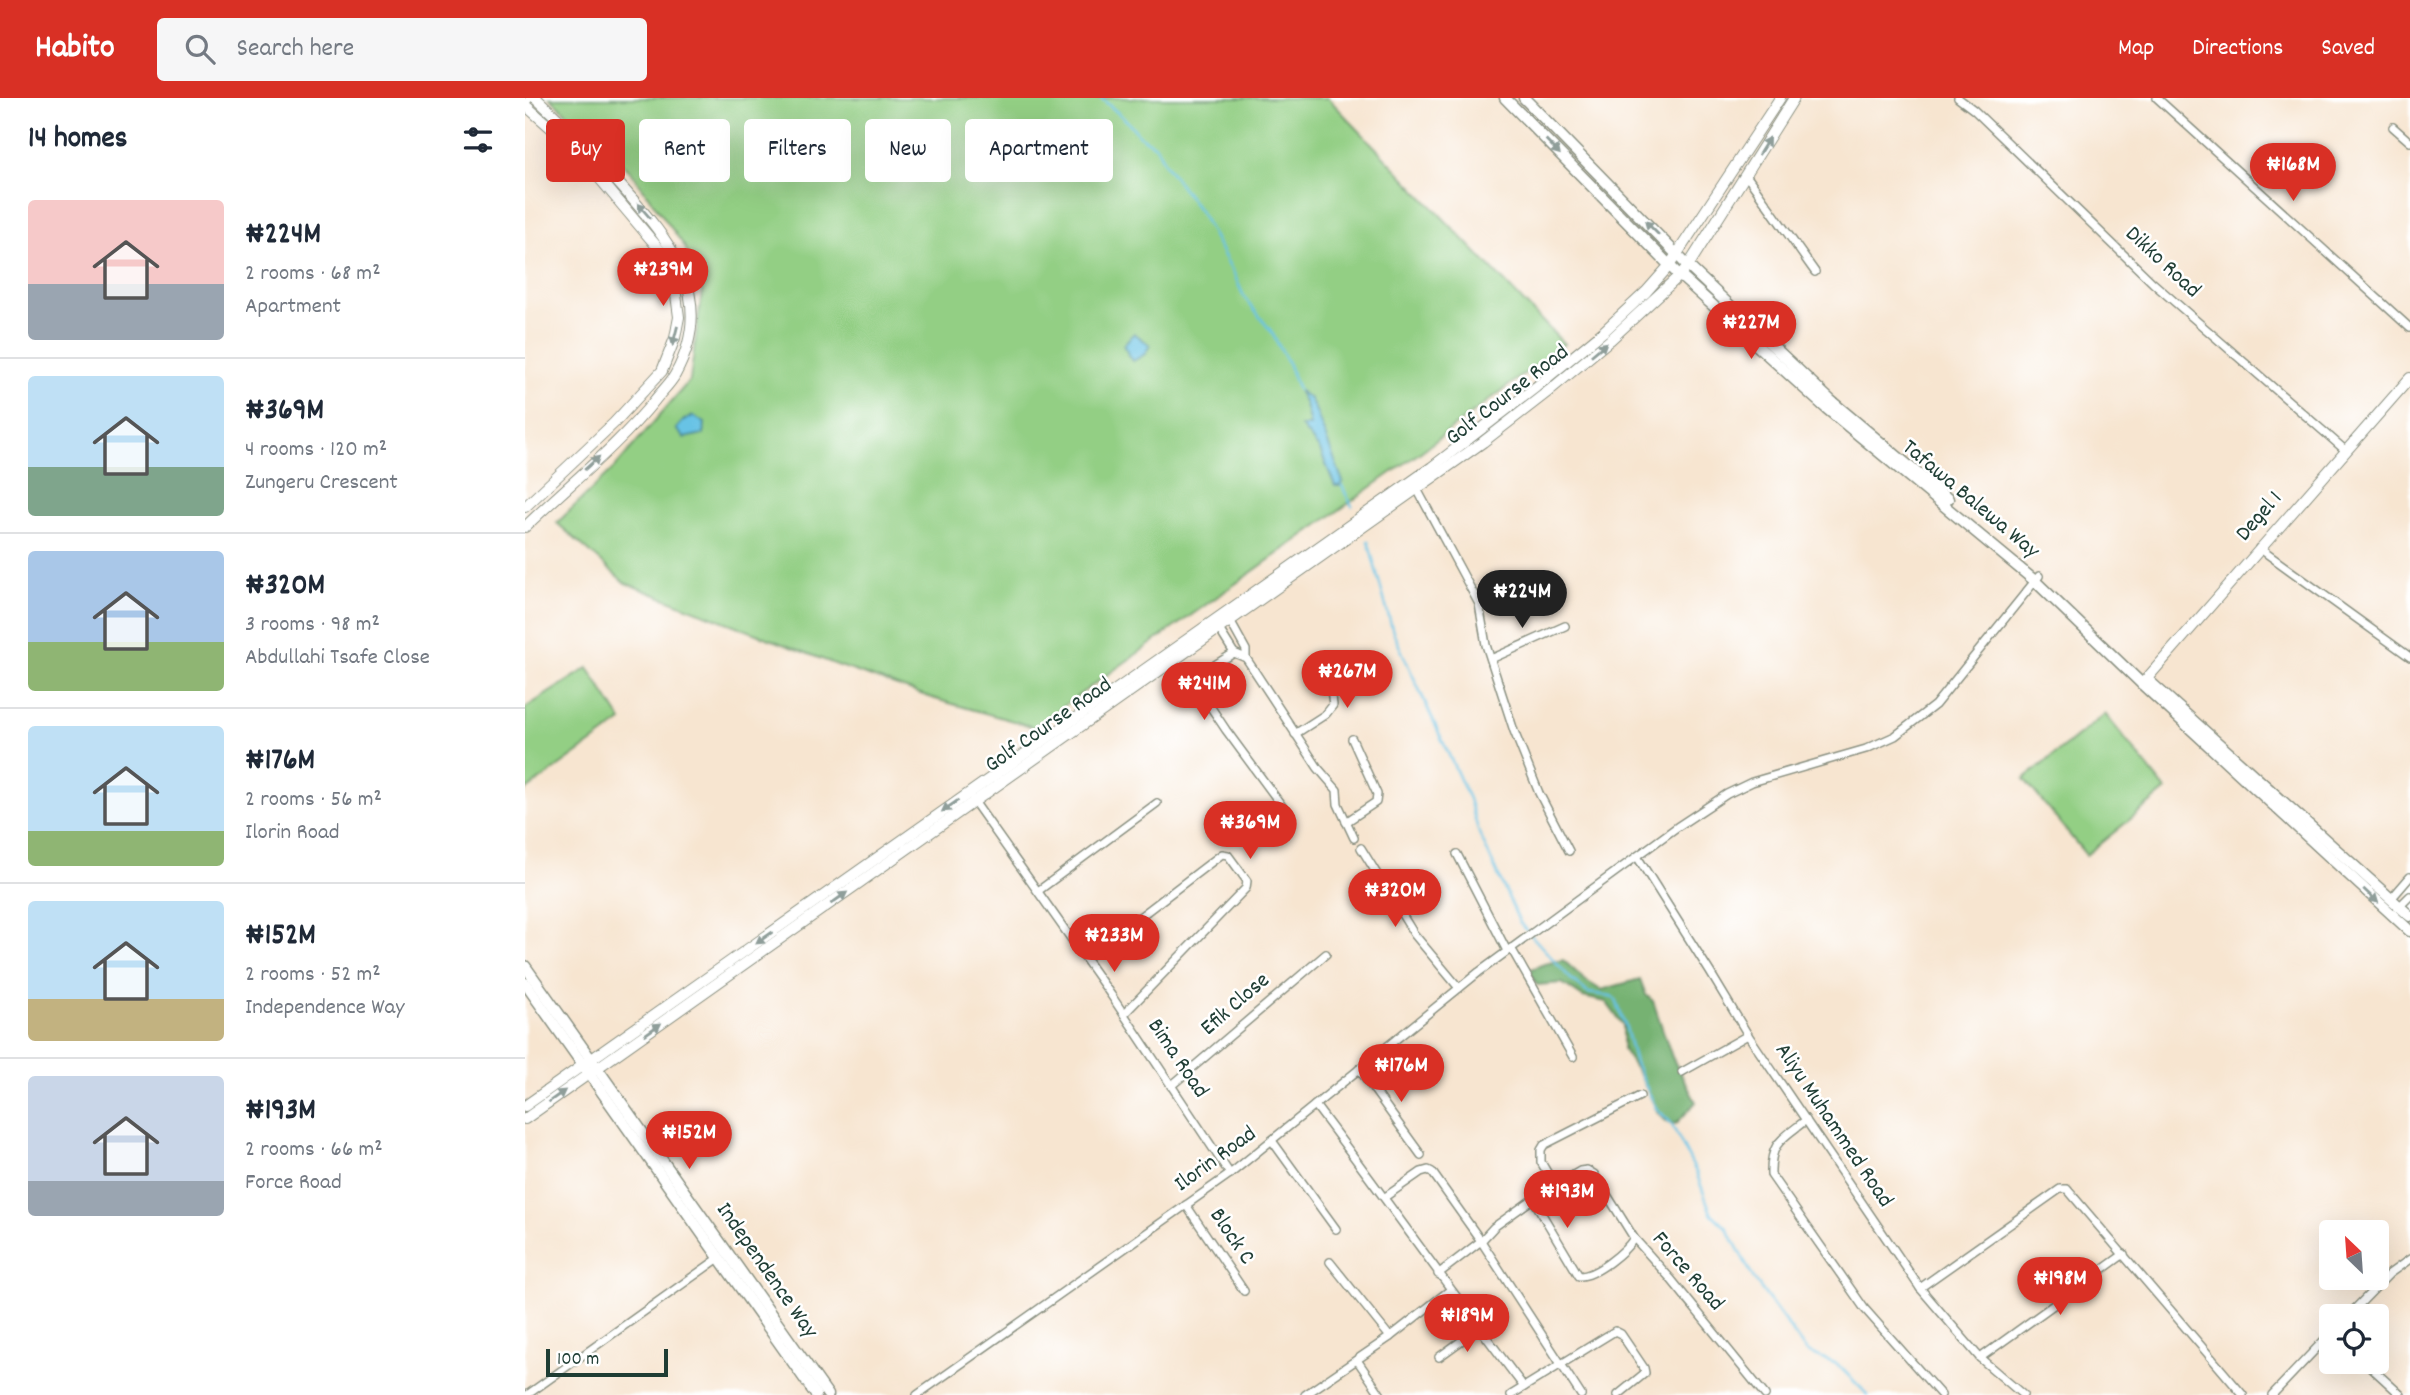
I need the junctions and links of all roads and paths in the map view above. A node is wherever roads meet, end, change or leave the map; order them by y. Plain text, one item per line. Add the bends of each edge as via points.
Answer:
1 (530, 98) edge
2 (536, 98) edge
3 (1505, 98) edge
4 (1524, 98) edge
5 (1780, 98) edge
6 (1794, 98) edge
7 (1958, 98) edge
8 (2157, 98) edge
9 (525, 104) edge
10 (2393, 127) dead end
11 (2410, 142) edge
12 (1746, 175) junction
13 (1678, 253) junction
14 (1669, 266) junction
15 (1688, 266) junction
16 (1815, 272) dead end
17 (1679, 276) junction
18 (2410, 328) edge
19 (2410, 378) edge
20 (1480, 438) junction
21 (2345, 450) junction
22 (561, 472) junction
23 (572, 481) junction
24 (1417, 489) junction
25 (525, 507) edge
26 (525, 527) edge
27 (2259, 548) junction
28 (2037, 579) junction
29 (1230, 621) junction
30 (1565, 626) dead end
31 (1219, 629) junction
32 (1234, 653) junction
33 (2410, 657) edge
34 (1246, 658) junction
35 (1320, 659) dead end
36 (1491, 659) junction
37 (2144, 682) junction
38 (1295, 734) junction
39 (1352, 739) dead end
40 (972, 797) junction
41 (1157, 803) dead end
42 (1282, 806) dead end
43 (1346, 822) junction
44 (1354, 838) dead end
45 (1361, 848) dead end
46 (1569, 851) dead end
47 (1457, 854) dead end
48 (1638, 858) junction
49 (2410, 877) edge
50 (1038, 891) junction
51 (2410, 895) edge
52 (2395, 903) junction
53 (2410, 916) edge
54 (2410, 931) edge
55 (1509, 950) junction
56 (1326, 954) dead end
57 (1086, 958) junction
58 (525, 966) edge
59 (525, 983) edge
60 (1458, 988) junction
61 (1124, 1014) junction
62 (1748, 1035) junction
63 (1573, 1058) dead end
64 (590, 1067) junction
65 (1359, 1069) junction
66 (1682, 1072) dead end
67 (1171, 1086) junction
68 (1640, 1096) dead end
69 (525, 1105) edge
70 (1315, 1105) junction
71 (525, 1119) edge
72 (1806, 1120) junction
73 (1273, 1142) junction
74 (1421, 1155) dead end
75 (1230, 1174) junction
76 (1555, 1186) junction
77 (1385, 1197) junction
78 (1533, 1199) junction
79 (1186, 1205) junction
80 (1336, 1229) dead end
81 (1634, 1238) junction
82 (1481, 1241) junction
83 (2124, 1254) junction
84 (719, 1258) junction
85 (2410, 1259) edge
86 (1330, 1262) dead end
87 (1438, 1274) junction
88 (1920, 1288) junction
89 (1450, 1290) junction
90 (1244, 1291) dead end
91 (2359, 1304) edge
92 (1479, 1328) junction
93 (1389, 1337) junction
94 (2319, 1345) edge
95 (1439, 1357) dead end
96 (1980, 1358) junction
97 (1357, 1360) junction
98 (1562, 1365) junction
99 (2378, 1374) edge
100 (1524, 1387) junction
101 (528, 1395) edge
102 (816, 1395) edge
103 (828, 1395) edge
104 (916, 1395) edge
105 (1305, 1395) edge
106 (1381, 1395) edge
107 (1511, 1395) edge
108 (1581, 1395) edge
109 (1618, 1395) edge
110 (1765, 1395) edge
111 (1941, 1395) edge
112 (2023, 1395) edge
113 (2243, 1395) edge
114 (2271, 1395) edge
115 (2401, 1395) edge

1 - 9 street
23 -> 2 street via 642,416 674,377 688,339 690,294 678,261 658,228
3 -> 14 main road, Tafawa Balewa Way
13 -> 4 main road, Tafawa Balewa Way
5 - 13 street, Golf Course Road
12 -> 6 street, Golf Course Road
7 - 21 street, Dikko Road via 2153,283
8 - 18 street
9 -> 22 street via 573,148 648,234 678,296 675,338 662,371
10 - 11 street
12 - 15 street, Golf Course Road
12 - 16 street
13 - 14 street, Golf Course Road
13 - 15 main road, Tafawa Balewa Way
14 - 17 main road, Tafawa Balewa Way
14 - 20 street, Golf Course Road via 1603,332
15 - 17 street, Golf Course Road
15 - 28 main road, Tafawa Balewa Way via 1830,400
20 -> 17 street, Golf Course Road via 1580,365
17 - 28 main road, Tafawa Balewa Way via 1826,408
19 - 21 street, Degel 1
20 - 24 street, Golf Course Road
20 - 40 street, Golf Course Road
21 - 27 street, Degel 1
22 - 23 street
22 - 25 street
23 - 26 street
24 - 29 street, Golf Course Road
24 - 36 street via 1479,604
27 - 33 street
27 - 37 street, Degel 1
28 - 37 main road, Tafawa Balewa Way
28 - 48 street, Ilorin Road via 1935,705 1895,736 1739,788
29 - 31 street, Golf Course Road
29 - 34 street
30 - 36 street
31 - 32 street
31 - 40 street, Golf Course Road
32 - 34 street
32 - 42 street via 1192,678
34 - 38 street
35 - 38 street via 1333,705
36 - 46 street via 1539,793
37 - 52 main road, Tafawa Balewa Way
37 -> 54 main road, Tafawa Balewa Way
38 - 43 street via 1336,790
39 - 43 street via 1377,794 1376,802
40 - 50 street, Bima Road
40 - 64 street, Golf Course Road
41 - 50 street
43 - 44 street
45 - 60 street via 1414,934
47 - 55 street
48 - 55 street, Ilorin Road
48 - 62 street, Aliyu Muhammed Road
49 - 52 street
50 - 57 street, Bima Road
51 - 52 street
52 - 53 main road, Tafawa Balewa Way
55 - 60 street, Ilorin Road
55 - 63 street
56 - 67 street, Efik Close
57 - 61 street, Bima Road
57 - 61 street via 1222,854 1228,855 1247,881 1246,888
58 - 64 main road, Independence Way
59 - 64 main road, Independence Way
60 - 65 street, Ilorin Road
61 - 67 street, Bima Road
62 - 66 street
62 - 72 street, Aliyu Muhammed Road
64 - 69 street
71 -> 64 street
64 - 84 main road, Independence Way
64 - 103 main road, Independence Way
65 - 70 street, Ilorin Road
65 - 74 street
67 - 75 street, Bima Road
68 - 76 street via 1544,1146 1541,1162
70 - 73 street, Ilorin Road
70 - 77 street
72 - 88 street, Aliyu Muhammed Road
72 - 111 street via 1777,1143 1771,1158 1772,1175 1864,1308
73 - 75 street, Ilorin Road
73 - 80 street
75 - 79 street, Ilorin Road
76 - 78 street
76 - 81 street, Force Road via 1580,1171 1594,1174
77 - 82 street via 1428,1170
77 - 87 street
78 - 81 street via 1579,1276 1593,1274
78 - 82 street
79 - 90 street, Block C
79 - 104 street, Ilorin Road
81 - 110 street, Force Road
82 - 87 street
82 - 98 street
83 - 88 street via 2067,1189 2060,1189
83 - 96 street
83 - 113 street
84 - 101 street
84 - 102 main road, Independence Way
85 - 91 street via 2389,1273
86 - 93 street
87 - 89 street
88 - 96 street, Aliyu Muhammed Road
89 - 92 street
89 - 93 street
92 - 95 street
92 - 100 street
93 - 97 street
94 - 114 street
96 - 112 street, Aliyu Muhammed Road
97 - 105 street
97 - 106 street
98 - 100 street
98 - 108 street
98 - 109 street via 1615,1331 1621,1334 1645,1373
99 - 115 street
100 - 107 street

